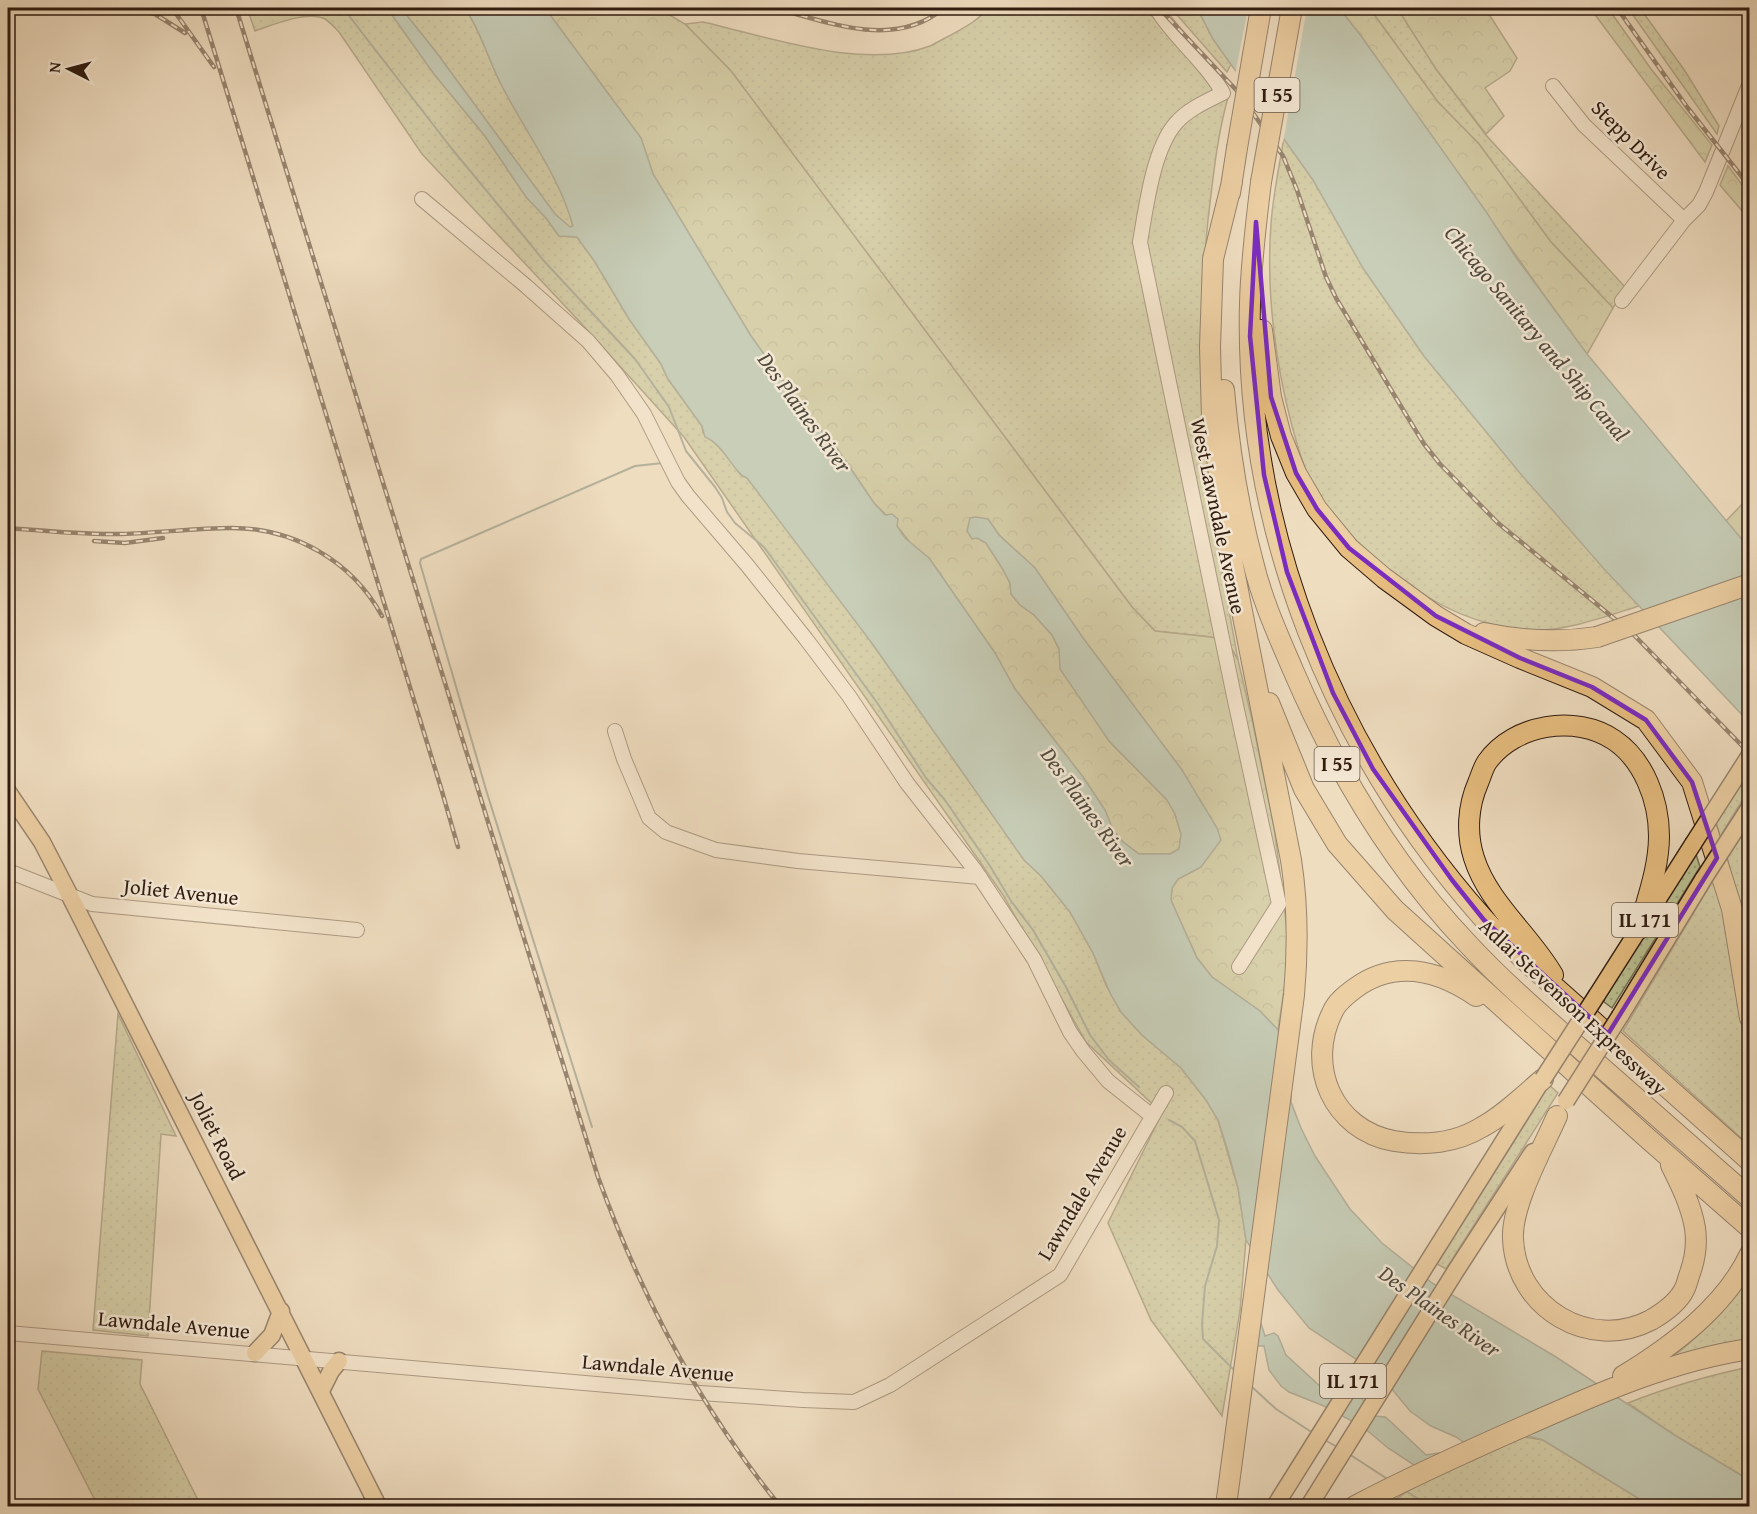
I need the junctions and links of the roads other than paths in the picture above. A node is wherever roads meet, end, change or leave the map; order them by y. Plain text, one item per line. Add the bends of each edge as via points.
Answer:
1 (1156, 8) edge
2 (1261, 8) edge
3 (1292, 8) edge
4 (1749, 82) edge
5 (1553, 86) dead end
6 (1232, 182) junction
7 (422, 199) dead end
8 (1684, 220) junction
9 (1256, 222) junction
10 (1622, 301) dead end
11 (1749, 584) edge
12 (1410, 598) junction
13 (1246, 635) junction
14 (615, 730) dead end
15 (1749, 755) edge
16 (8, 792) edge
17 (1749, 807) edge
18 (8, 871) edge
19 (980, 878) junction
20 (70, 896) junction
21 (1639, 929) junction
22 (357, 930) dead end
23 (1239, 967) dead end
24 (1564, 995) junction
25 (1749, 1018) edge
26 (1521, 1025) junction
27 (1543, 1079) junction
28 (1166, 1093) dead end
29 (1562, 1108) junction
30 (1152, 1116) junction
31 (1645, 1136) junction
32 (1749, 1161) edge
33 (1749, 1198) edge
34 (1749, 1228) edge
35 (1749, 1255) edge
36 (281, 1311) junction
37 (8, 1333) edge
38 (1749, 1349) edge
39 (255, 1353) junction
40 (304, 1358) junction
41 (339, 1360) junction
42 (1646, 1369) junction
43 (321, 1391) junction
44 (378, 1506) edge
45 (1226, 1506) edge
46 (1275, 1506) edge
47 (1309, 1506) edge
48 (1355, 1506) edge

1 - 23 street, West Lawndale Avenue via 1212,74 1223,93 1187,113 1169,131 1149,189 1140,242 1279,904
2 - 6 highway, Adlai Stevenson Expressway / I 55, bridge
3 - 9 highway, Adlai Stevenson Expressway / I 55, bridge
4 - 8 street via 1710,185 1699,205
5 - 8 street, Stepp Drive via 1584,125
6 - 13 highway via 1213,259 1212,419 1226,530
6 - 33 highway, Adlai Stevenson Expressway / I 55 via 1221,319 1232,463 1253,564 1270,617 1324,742 1374,826 1467,943
7 - 19 street via 588,341 617,375 644,414 688,496 806,639 907,783
8 - 10 street
9 - 12 highway via 1263,344 1271,397 1292,464 1317,509 1349,548
9 - 24 highway, Adlai Stevenson Expressway / I 55 via 1250,303 1256,428 1272,521 1303,621 1333,693 1373,769 1416,834 1484,920
11 - 12 highway, bridge via 1597,637 1559,641 1480,632
12 - 25 highway via 1466,634 1592,687 1646,720 1692,782 1731,902
13 - 26 highway via 1304,789 1337,844 1395,910
13 - 45 highway via 1296,893 1296,963
14 - 19 street via 649,818 666,832 716,850
15 - 21 main road, IL 171, bridge
16 - 20 main road, Joliet Road via 42,842
17 - 29 main road, IL 171, bridge
18 - 20 street, Joliet Avenue
19 - 30 street via 1034,959 1083,1051 1108,1080
20 - 22 street, Joliet Avenue via 92,904
20 - 36 main road, Joliet Road
21 - 24 highway via 1657,862 1659,835 1655,798 1638,763 1614,740 1584,728 1561,725 1532,730 1507,742 1487,762 1471,798 1468,831 1474,859 1491,893 1546,962
21 - 27 main road, IL 171, bridge
24 - 32 highway, Adlai Stevenson Expressway / I 55
26 - 27 highway via 1439,976 1419,970 1381,974 1364,981 1334,1009 1324,1030 1324,1079 1334,1102 1366,1133 1404,1143 1425,1143 1442,1142 1480,1128
26 - 31 highway
27 - 46 main road, IL 171
28 - 30 street, Lawndale Avenue
29 - 31 highway via 1520,1198 1513,1237 1516,1262 1531,1292 1553,1315 1580,1326 1608,1331 1637,1327 1663,1313 1683,1292 1694,1262 1695,1230 1688,1198 1670,1164
29 - 47 main road, IL 171
30 - 41 street, Lawndale Avenue via 1060,1275 891,1385 854,1401 700,1393
31 - 34 highway
35 - 42 highway via 1732,1283 1704,1315
36 - 39 main road via 272,1335
36 - 40 main road, Joliet Road
37 - 39 street, Lawndale Avenue
38 - 42 highway
39 - 40 street, Lawndale Avenue
40 - 41 street, Lawndale Avenue
40 - 43 main road, Joliet Road
41 - 43 main road
42 - 48 highway
43 - 44 main road, Joliet Road

